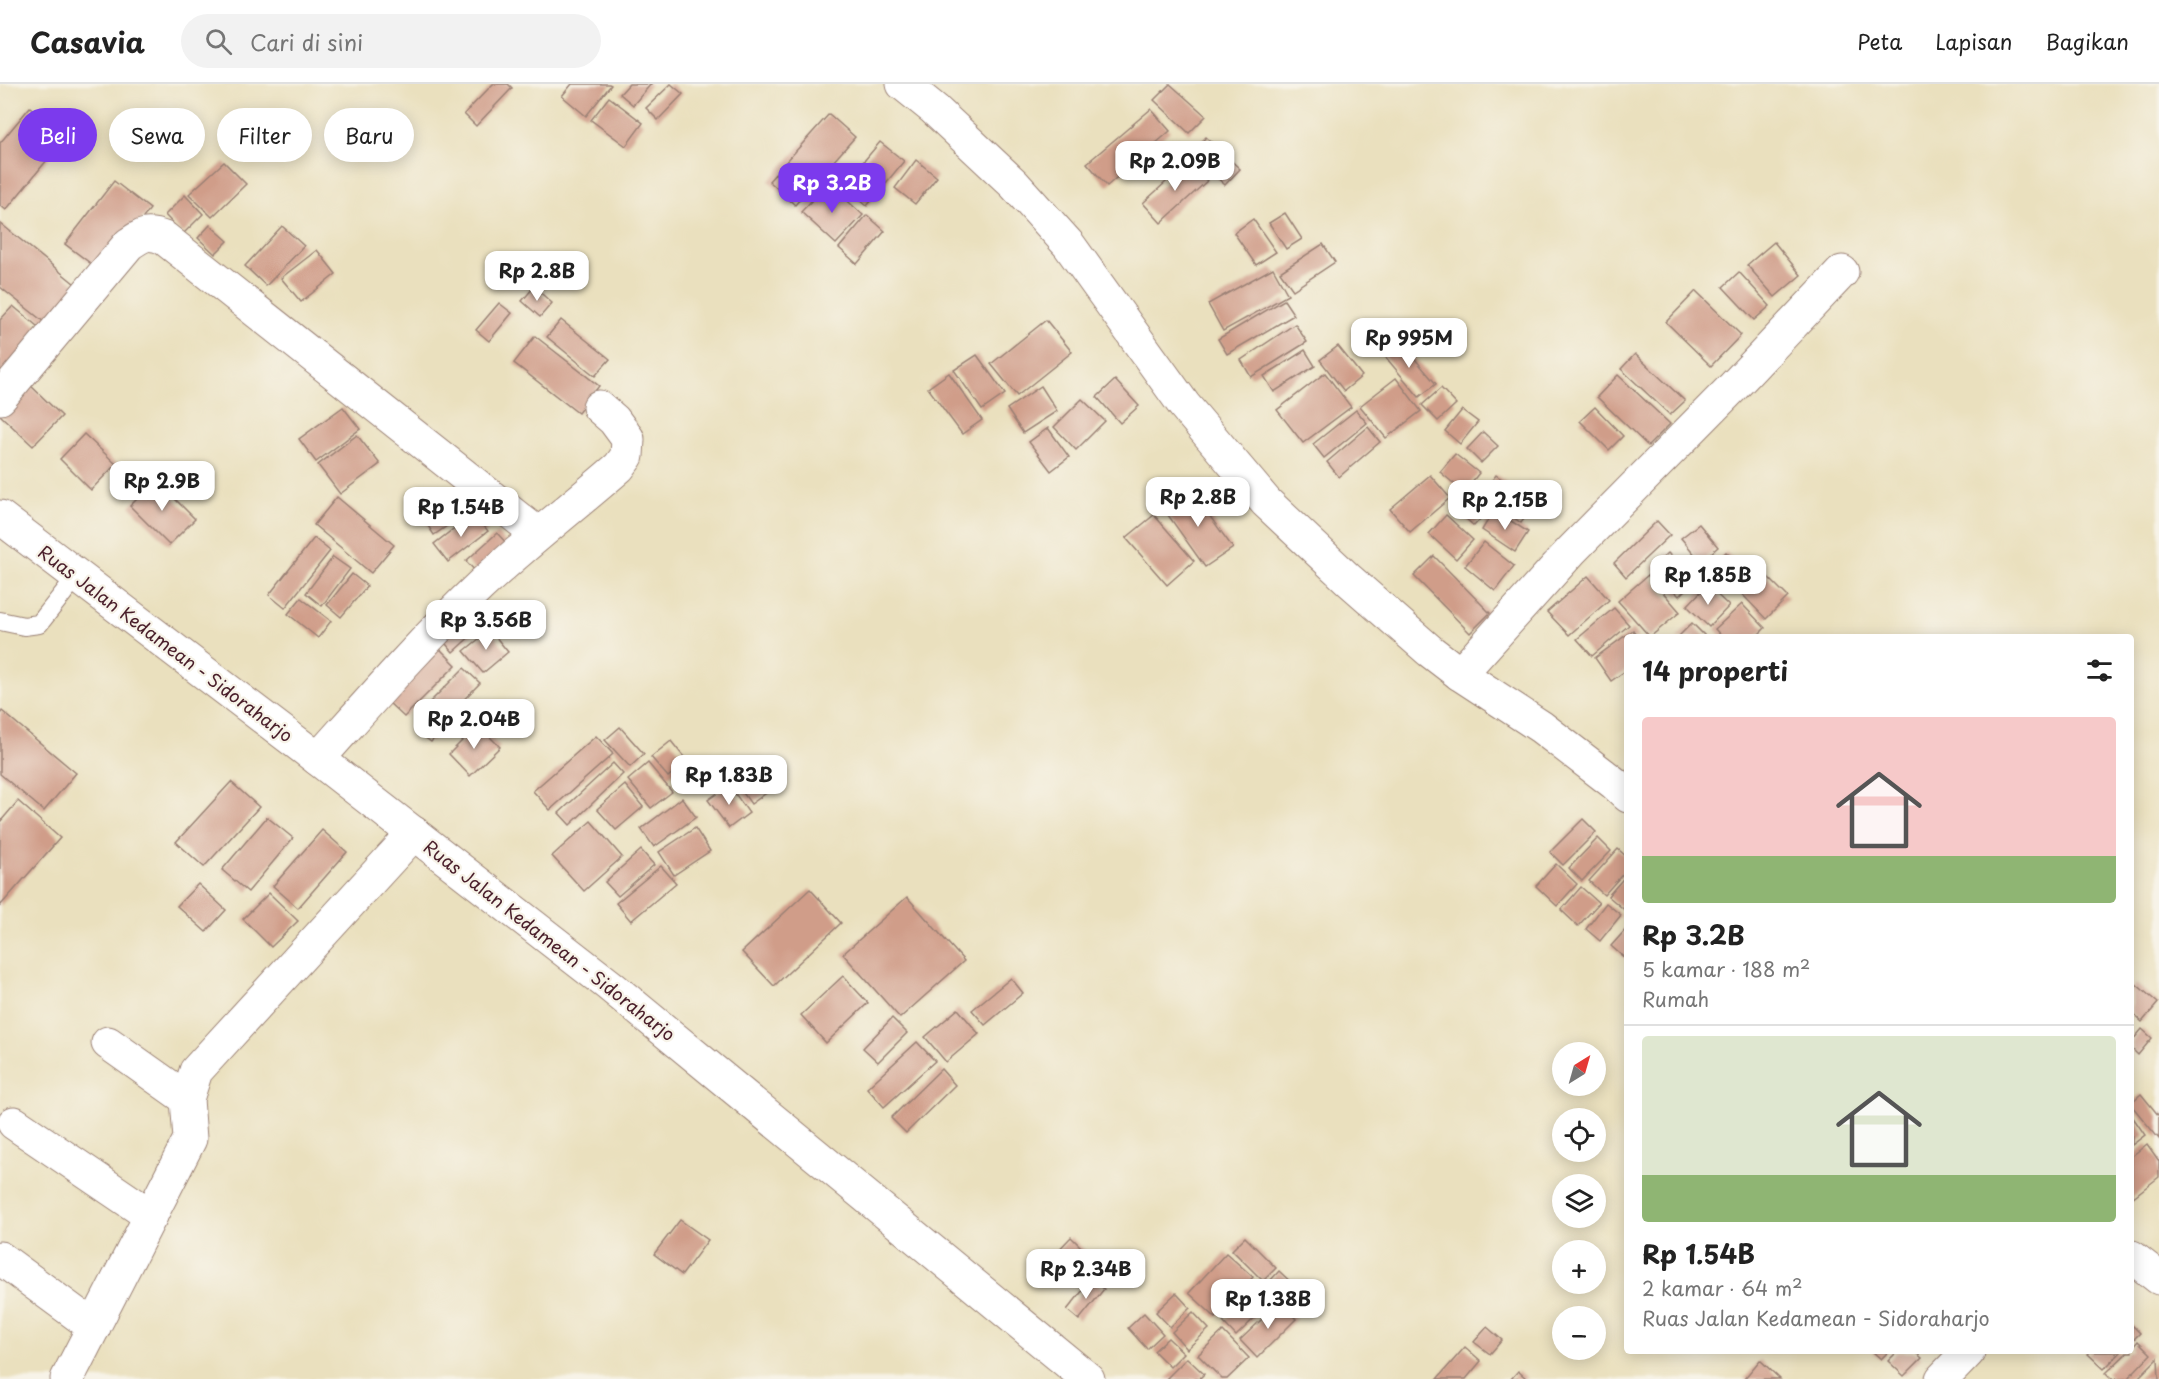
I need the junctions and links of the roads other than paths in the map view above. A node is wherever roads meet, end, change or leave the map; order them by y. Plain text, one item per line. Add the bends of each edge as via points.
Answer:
1 (903, 84) edge
2 (1842, 272) dead end
3 (0, 398) edge
4 (599, 407) dead end
5 (0, 517) edge
6 (538, 534) junction
7 (77, 576) junction
8 (0, 621) edge
9 (1460, 674) junction
10 (318, 759) junction
11 (1624, 792) edge
12 (414, 833) junction
13 (108, 1043) dead end
14 (187, 1099) junction
15 (14, 1123) dead end
16 (150, 1216) junction
17 (0, 1258) edge
18 (2134, 1259) edge
19 (2159, 1278) edge
20 (94, 1327) junction
21 (1966, 1354) edge
22 (67, 1379) edge
23 (1088, 1379) edge
24 (1942, 1379) edge

1 - 9 street via 1014,184 1069,245 1184,405 1266,502 1349,580
2 - 9 street via 1571,551
3 - 6 street via 129,244 144,234 152,234 164,238
4 - 6 street via 615,420 628,439 627,456
5 - 7 street, Ruas Jalan Kedamean - Sidoraharjo
6 - 10 street via 434,632
7 - 8 lane via 39,624 24,626
7 - 10 street, Ruas Jalan Kedamean - Sidoraharjo
9 - 11 street via 1541,727
10 - 12 street, Ruas Jalan Kedamean - Sidoraharjo
12 - 14 street via 196,1071
12 - 23 street, Ruas Jalan Kedamean - Sidoraharjo via 609,985
13 - 14 street
14 - 16 street via 190,1139
15 - 16 street
16 - 20 street
17 - 20 street
18 - 19 street
20 - 22 street
21 - 24 street

